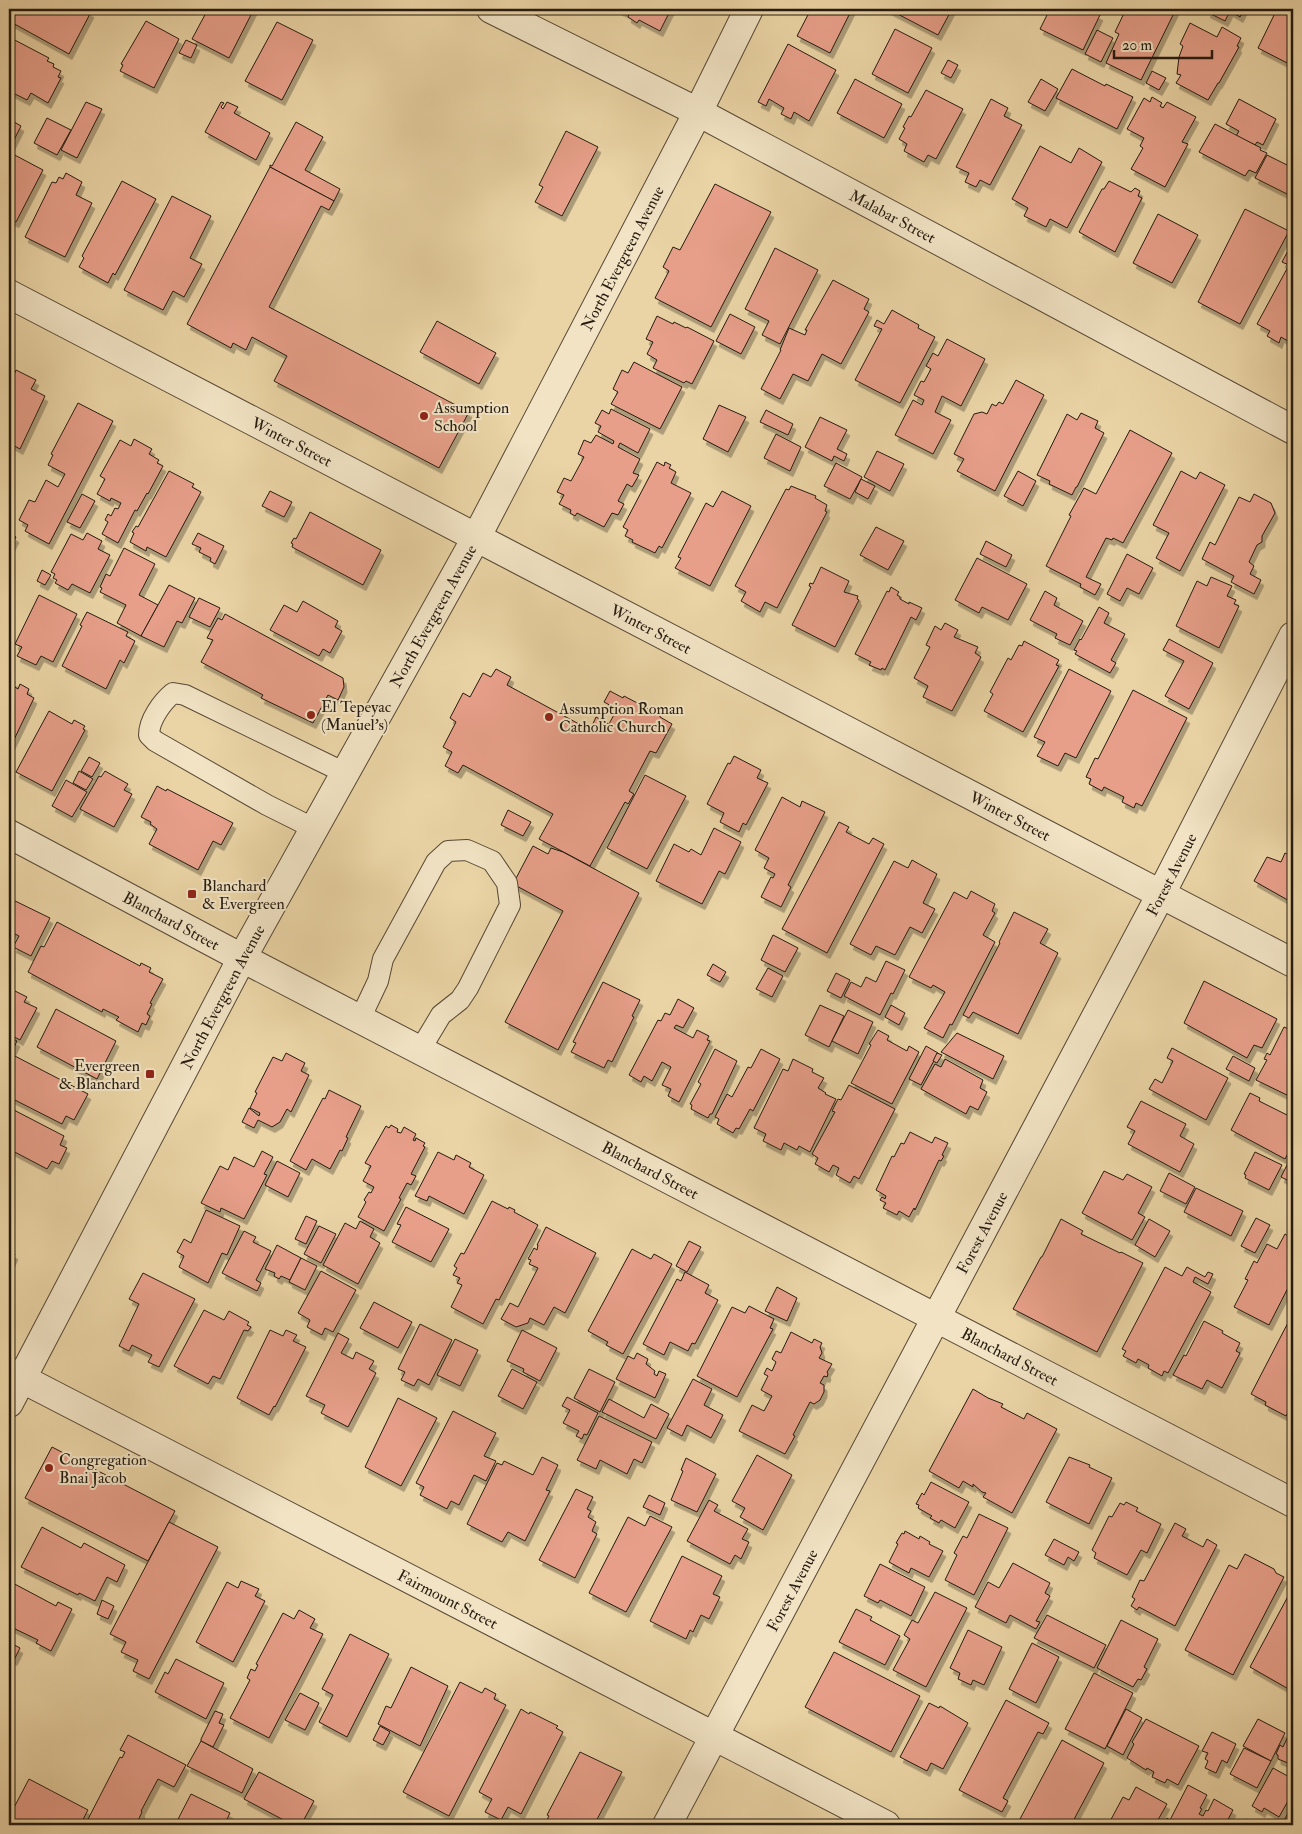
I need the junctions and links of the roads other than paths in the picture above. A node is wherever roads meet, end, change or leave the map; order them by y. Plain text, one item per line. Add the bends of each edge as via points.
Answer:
1 (491, 9) edge
2 (749, 9) edge
3 (698, 112) junction
4 (9, 294) edge
5 (1293, 430) edge
6 (476, 538) junction
7 (1293, 636) edge
8 (345, 773) junction
9 (314, 829) junction
10 (9, 834) edge
11 (1161, 894) junction
12 (242, 958) junction
13 (1293, 963) edge
14 (360, 1019) junction
15 (420, 1050) junction
16 (936, 1317) junction
17 (15, 1375) edge
18 (9, 1403) edge
19 (1293, 1503) edge
20 (714, 1736) junction
21 (667, 1825) edge
22 (886, 1825) edge

1 - 3 street, Malabar Street
2 - 3 street, North Evergreen Avenue
3 - 5 street, Malabar Street
3 - 6 street, North Evergreen Avenue
4 - 6 street, Winter Street
6 - 8 street, North Evergreen Avenue
6 - 11 street, Winter Street
7 - 11 street, Forest Avenue
8 - 9 street, North Evergreen Avenue
8 - 9 lane via 185,695 173,693 165,700 149,728 149,735 155,741
9 - 12 street, North Evergreen Avenue
10 - 12 street, Blanchard Street
11 - 13 street, Winter Street
11 - 16 street, Forest Avenue
12 - 14 street, Blanchard Street
12 - 17 street, North Evergreen Avenue
14 - 15 street, Blanchard Street
14 - 15 lane via 379,976 383,958 436,862 448,851 467,850 492,861 507,883 510,905 468,988 460,1000 443,1013
15 - 16 street, Blanchard Street
16 - 19 street, Blanchard Street
16 - 20 street, Forest Avenue
17 - 18 street, North Evergreen Avenue
17 - 20 street, Fairmount Street
20 - 21 street, Forest Avenue
20 - 22 street, Fairmount Street

